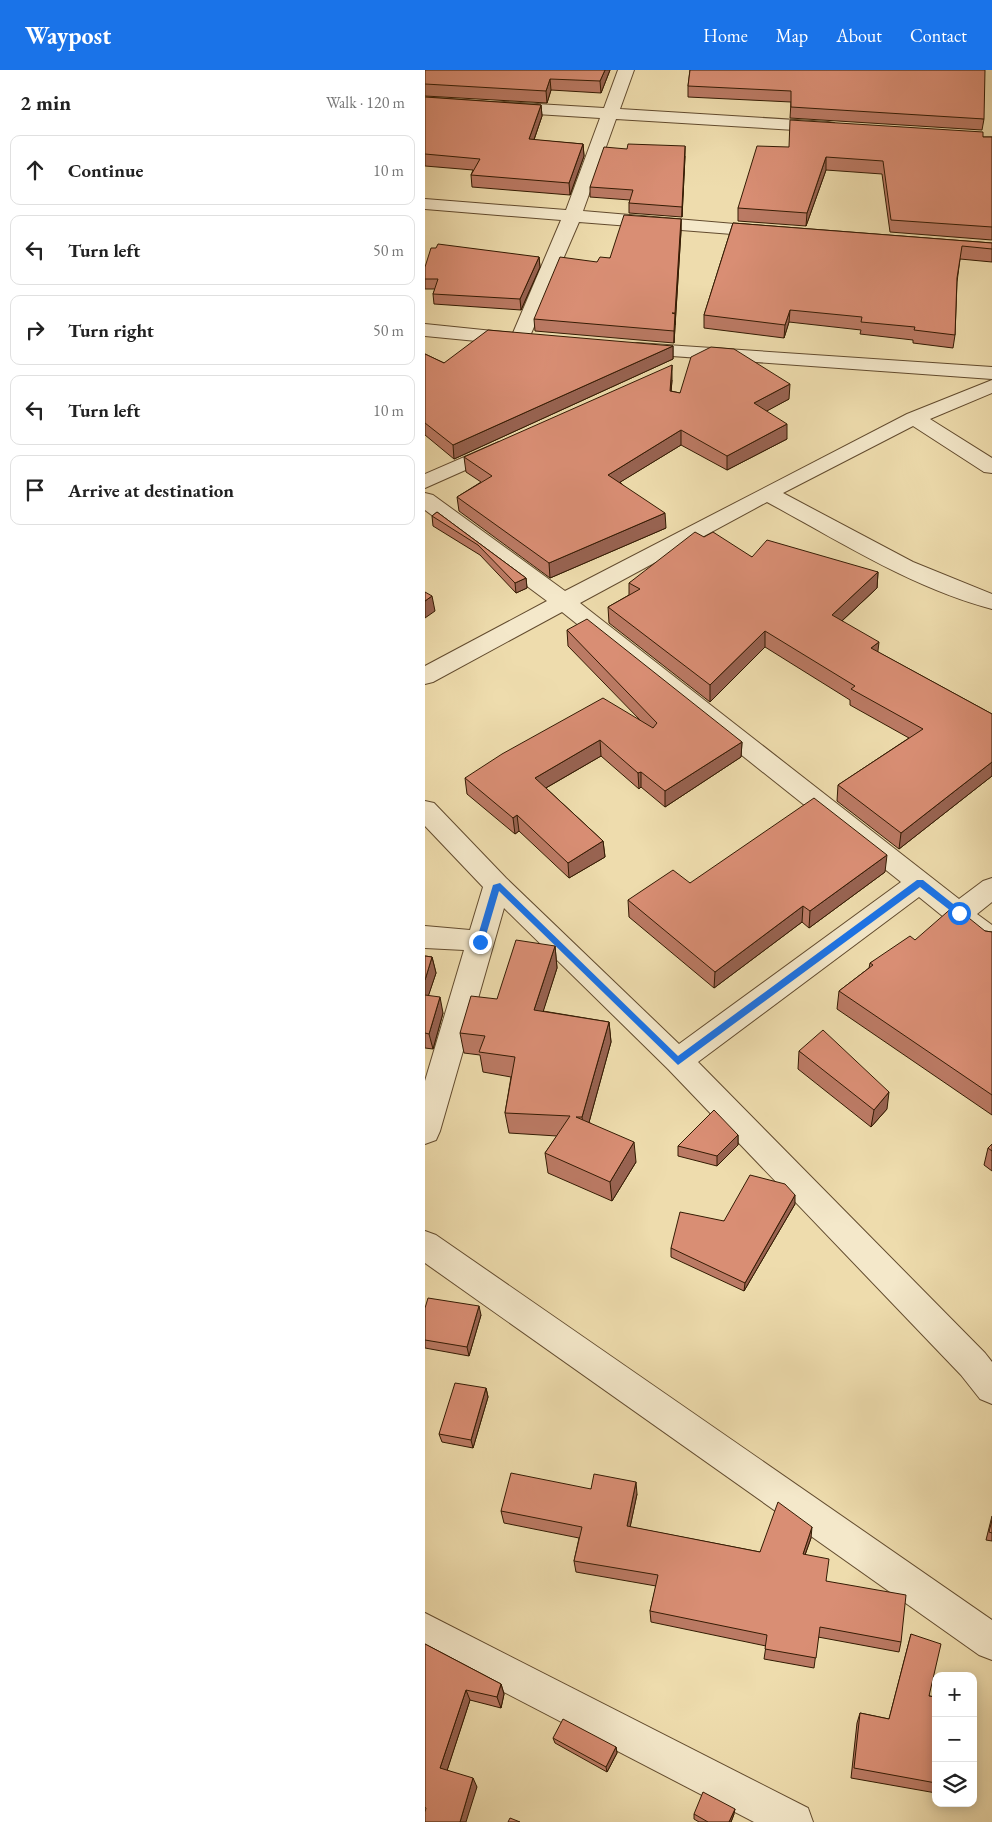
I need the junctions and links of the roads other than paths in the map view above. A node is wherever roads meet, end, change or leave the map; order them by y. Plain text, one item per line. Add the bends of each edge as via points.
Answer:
1 (626, 70) edge
2 (483, 105) edge
3 (610, 113) junction
4 (845, 128) edge
5 (425, 204) edge
6 (572, 217) junction
7 (787, 233) edge
8 (425, 330) edge
9 (521, 339) junction
10 (540, 341) edge
11 (619, 347) edge
12 (708, 354) junction
13 (673, 370) edge
14 (992, 373) edge
15 (992, 386) edge
16 (914, 418) junction
17 (513, 442) edge
18 (992, 467) edge
19 (425, 482) edge
20 (767, 493) junction
21 (425, 500) edge
22 (563, 601) junction
23 (992, 602) edge
24 (425, 676) edge
25 (425, 810) edge
26 (920, 882) junction
27 (497, 885) junction
28 (992, 888) edge
29 (959, 913) junction
30 (425, 937) edge
31 (992, 940) edge
32 (480, 942) junction
33 (678, 1061) junction
34 (425, 1131) edge
35 (425, 1246) edge
36 (992, 1388) edge
37 (425, 1631) edge
38 (992, 1642) edge
39 (794, 1822) edge

1 - 3 street
2 - 3 street
3 - 4 street
3 - 6 street
5 - 6 street
6 - 7 street
6 - 9 street
8 - 9 street
9 - 10 street
11 - 12 street
12 - 13 street
12 - 14 street
15 - 16 street
16 - 18 street
16 - 20 street
17 - 19 street
20 - 22 street
20 - 23 street via 899,563
21 - 22 street
22 - 24 street
22 - 26 street
25 - 27 street
26 - 29 street
26 - 33 street
27 - 32 street
27 - 33 street
28 - 29 street
29 - 31 street
30 - 32 street
32 - 34 street
33 - 36 street via 973,1364
35 - 38 street
37 - 39 street

